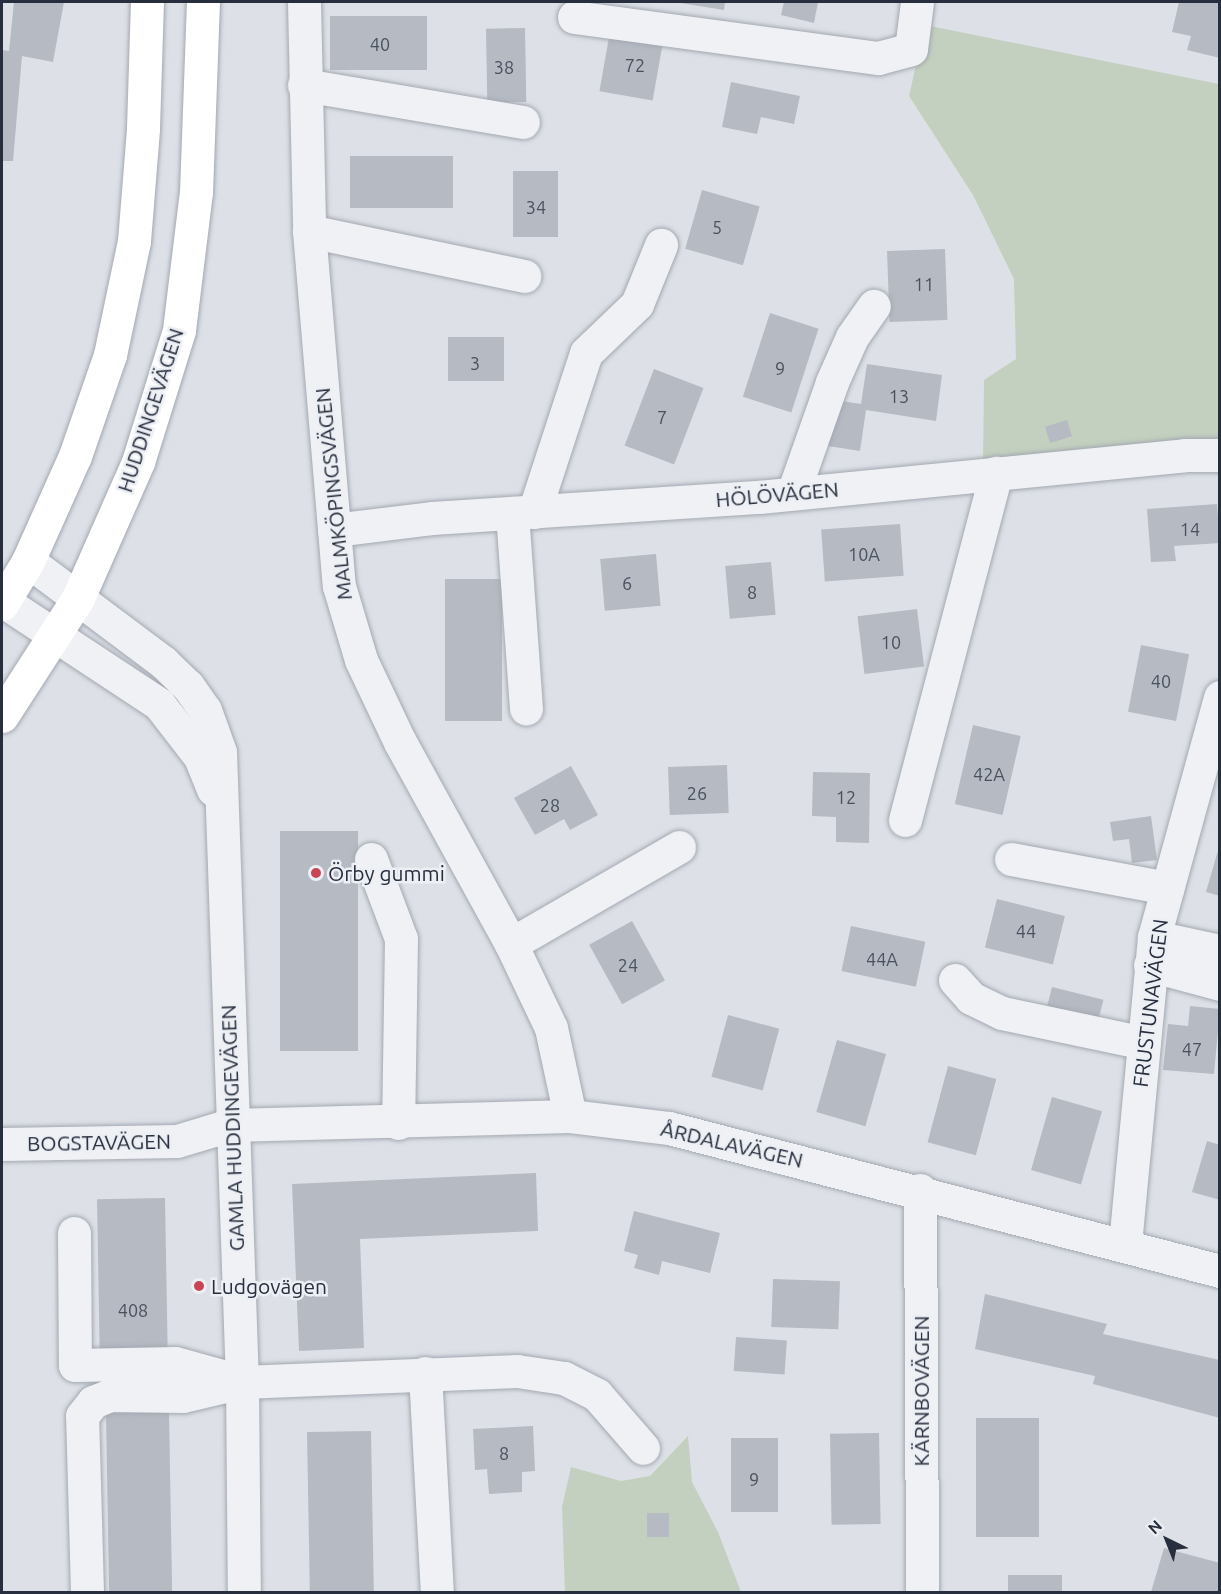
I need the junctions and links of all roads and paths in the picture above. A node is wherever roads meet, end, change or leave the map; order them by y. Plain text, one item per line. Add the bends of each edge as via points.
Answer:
1 (147, 2) edge
2 (203, 2) edge
3 (304, 2) edge
4 (917, 2) edge
5 (574, 17) dead end
6 (304, 85) junction
7 (523, 122) dead end
8 (309, 231) junction
9 (662, 245) dead end
10 (524, 276) dead end
11 (874, 306) dead end
12 (1220, 455) edge
13 (996, 473) junction
14 (793, 493) junction
15 (523, 512) junction
16 (334, 530) junction
17 (28, 561) junction
18 (78, 598) junction
19 (2, 603) edge
20 (56, 637) junction
21 (1220, 697) edge
22 (526, 708) dead end
23 (2, 716) edge
24 (220, 808) junction
25 (904, 820) dead end
26 (679, 847) dead end
27 (371, 859) dead end
28 (1011, 859) dead end
29 (1167, 888) junction
30 (511, 944) junction
31 (1152, 951) junction
32 (1220, 951) edge
33 (955, 980) dead end
34 (1220, 984) edge
35 (1144, 1043) junction
36 (570, 1116) junction
37 (398, 1124) junction
38 (230, 1125) junction
39 (2, 1144) edge
40 (920, 1190) junction
41 (74, 1233) dead end
42 (1125, 1244) junction
43 (1220, 1271) edge
44 (425, 1373) junction
45 (242, 1382) junction
46 (643, 1448) dead end
47 (87, 1593) edge
48 (244, 1593) edge
49 (437, 1593) edge
50 (922, 1593) edge

1 - 17 main road via 134,241 110,355 75,456
2 - 18 main road, HUDDINGEVÄGEN via 196,192 179,330 138,462
3 - 6 street, MALMKÖPINGSVÄGEN
4 - 5 street via 911,49 878,58
6 - 7 street
6 - 8 street, MALMKÖPINGSVÄGEN
8 - 10 street
8 - 16 street, MALMKÖPINGSVÄGEN
9 - 15 street via 637,304 586,353
11 - 14 street via 852,337 836,373
12 - 13 street, HÖLÖVÄGEN
13 - 14 street, HÖLÖVÄGEN
13 - 25 street
14 - 15 street, HÖLÖVÄGEN
15 - 16 street, HÖLÖVÄGEN
15 - 22 street
16 - 30 street, MALMKÖPINGSVÄGEN via 339,586 361,660 400,742
17 - 18 street, GAMLA HUDDINGEVÄGEN
17 - 19 main road
18 - 20 main road, HUDDINGEVÄGEN
18 - 24 street, GAMLA HUDDINGEVÄGEN via 188,686 205,710 220,752
19 - 20 street, GAMLA HUDDINGEVÄGEN
20 - 23 main road, HUDDINGEVÄGEN
20 - 24 street, GAMLA HUDDINGEVÄGEN via 159,704 200,757
21 - 29 street, FRUSTUNAVÄGEN
24 - 38 street, GAMLA HUDDINGEVÄGEN
26 - 30 street
27 - 37 street via 401,939
28 - 29 street
29 - 31 street, FRUSTUNAVÄGEN
30 - 36 street, MALMKÖPINGSVÄGEN via 551,1028
31 - 32 street
31 - 34 street
31 - 35 street, FRUSTUNAVÄGEN
33 - 35 street via 971,998 1002,1013
35 - 42 street, FRUSTUNAVÄGEN
36 - 37 street, ÅRDALAVÄGEN
36 - 40 street, ÅRDALAVÄGEN via 669,1128
37 - 38 street, ÅRDALAVÄGEN
38 - 39 street, BOGSTAVÄGEN via 177,1141
38 - 45 street, GAMLA HUDDINGEVÄGEN
40 - 42 street, ÅRDALAVÄGEN
40 - 50 street, KÄRNBOVÄGEN
41 - 45 street via 75,1365 175,1363
42 - 43 street, ÅRDALAVÄGEN
44 - 45 street
44 - 46 street via 516,1371 564,1378 597,1395
44 - 49 street
45 - 47 street via 183,1396 110,1395 93,1402 82,1416
45 - 48 street, GAMLA HUDDINGEVÄGEN

